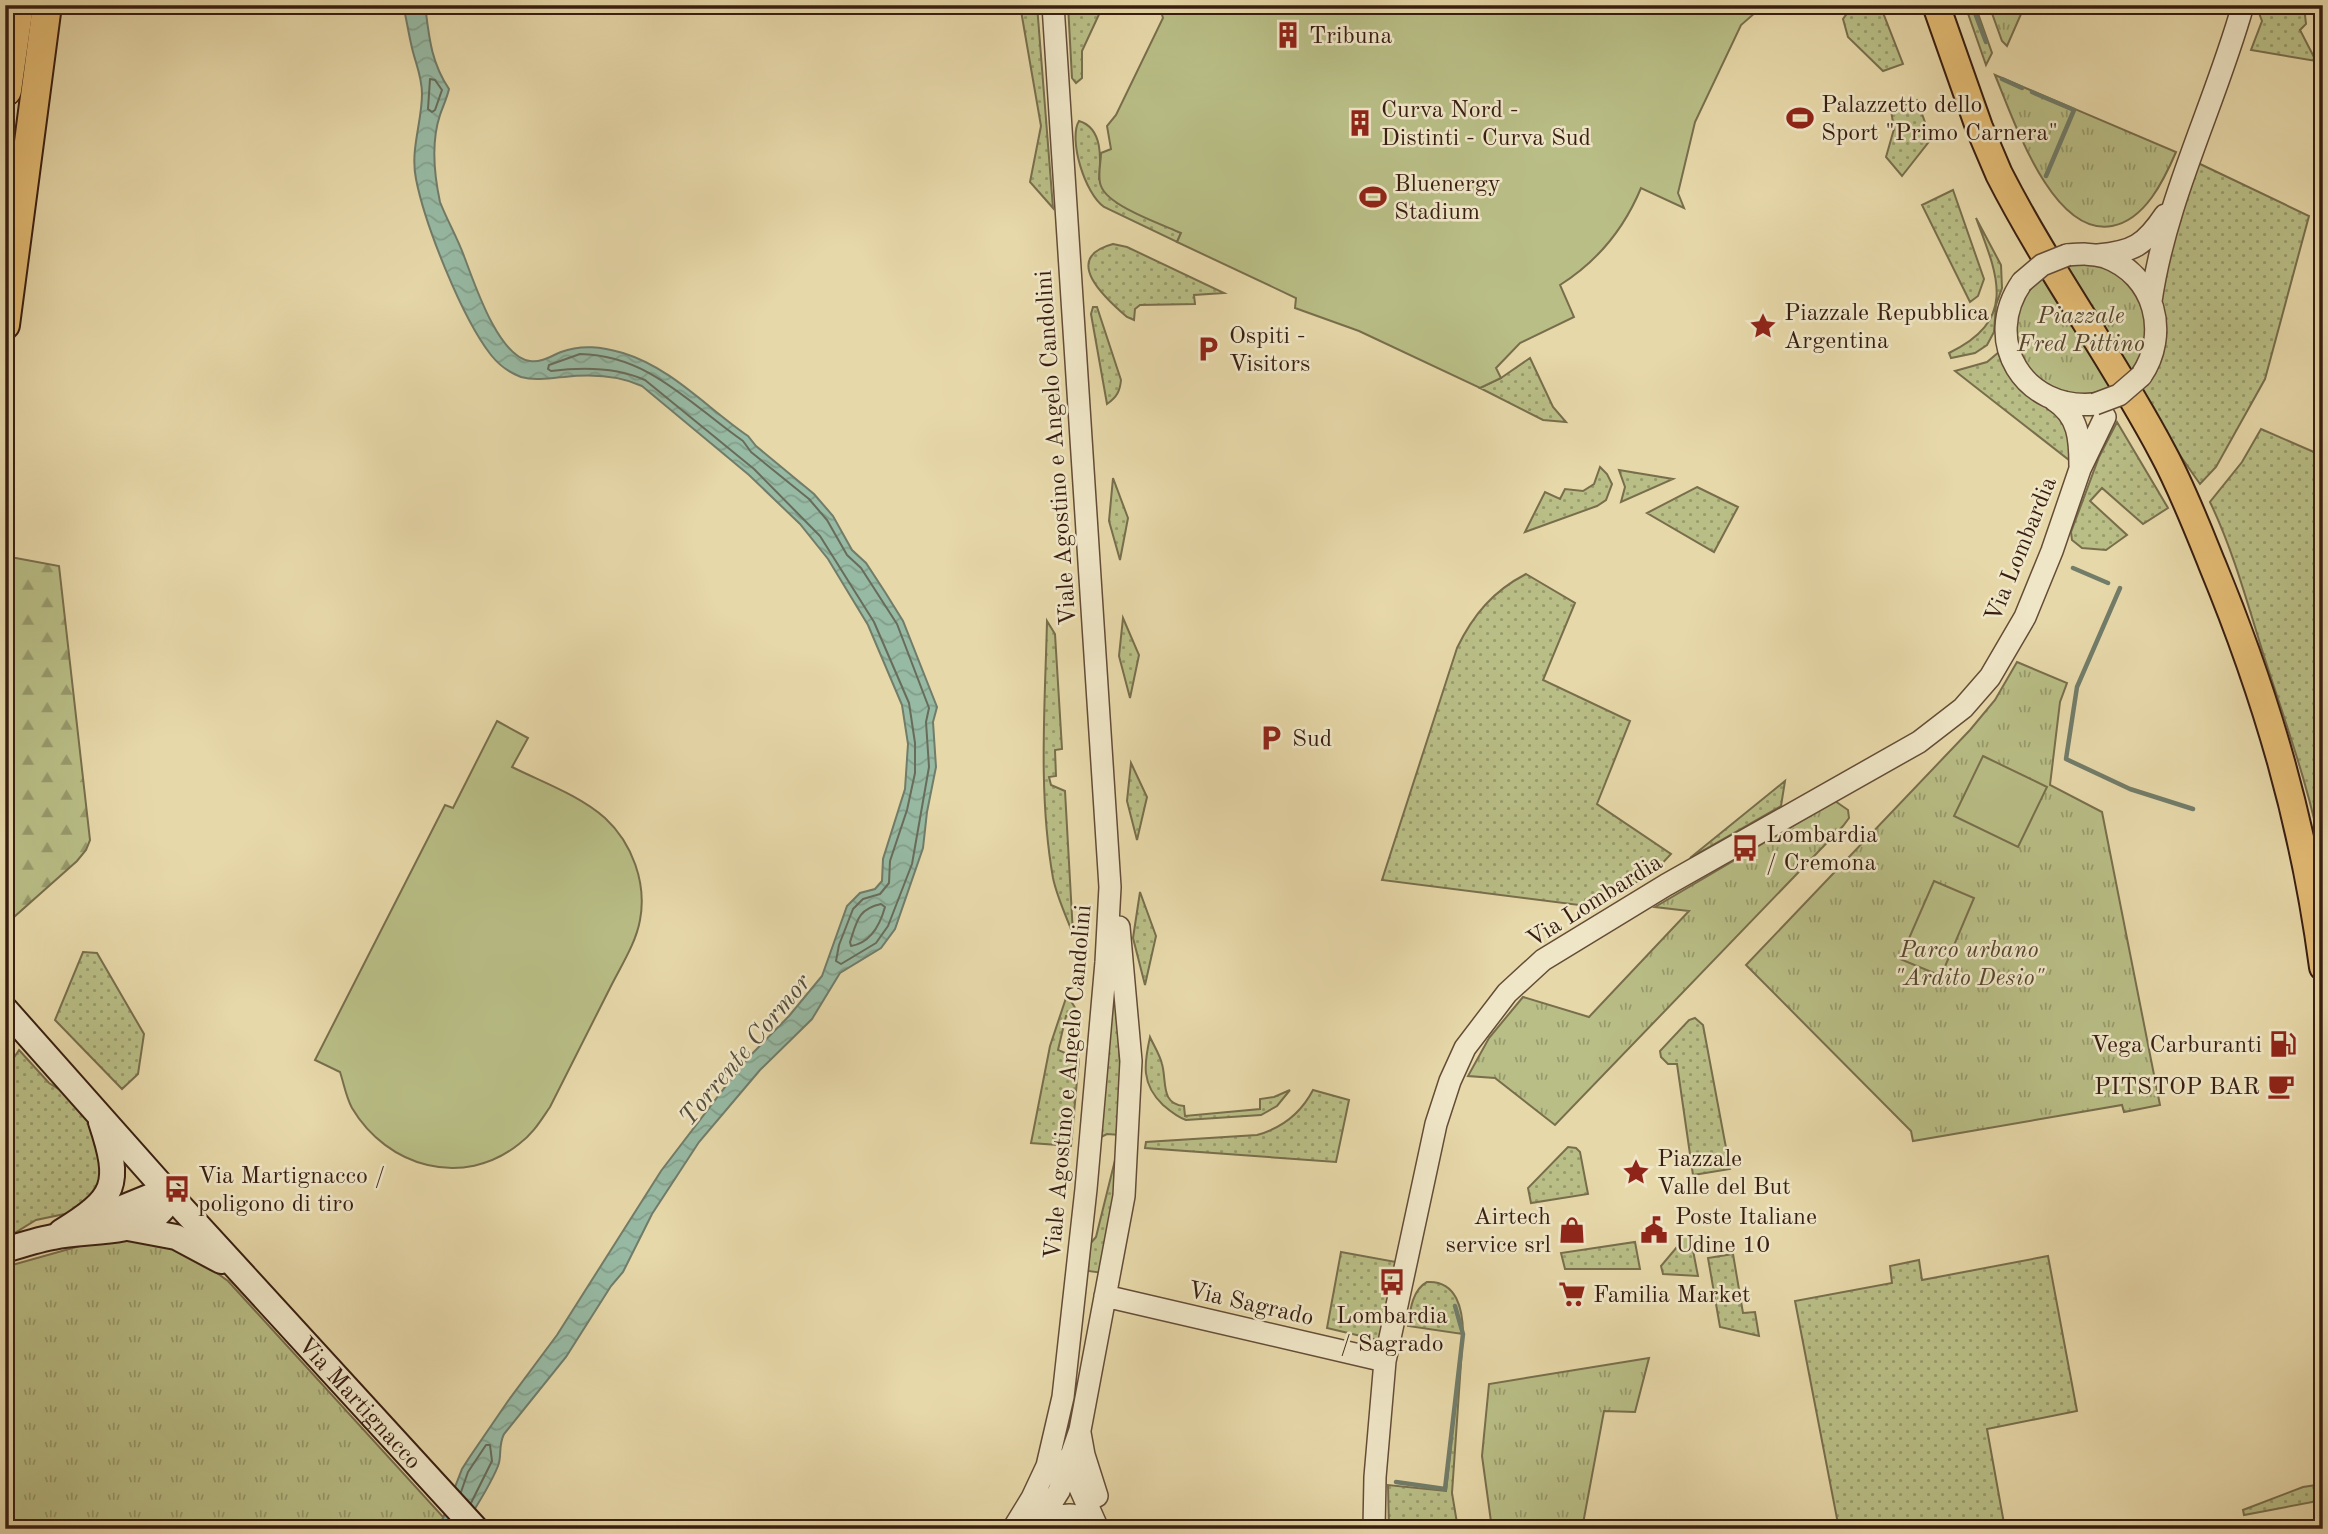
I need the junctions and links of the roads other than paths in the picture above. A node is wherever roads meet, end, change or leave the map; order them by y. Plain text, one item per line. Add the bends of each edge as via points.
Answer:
1 (17, 5) edge
2 (47, 5) edge
3 (1053, 5) edge
4 (1918, 5) edge
5 (1936, 5) edge
6 (2250, 5) edge
7 (2240, 14) edge
8 (5, 90) edge
9 (2173, 205) junction
10 (2097, 256) junction
11 (2151, 301) junction
12 (5, 325) edge
13 (2052, 399) junction
14 (2100, 411) junction
15 (2080, 469) junction
16 (2203, 542) junction
17 (1110, 887) junction
18 (2323, 967) edge
19 (5, 1009) edge
20 (99, 1115) junction
21 (171, 1196) junction
22 (124, 1227) junction
23 (54, 1237) junction
24 (5, 1250) edge
25 (244, 1275) junction
26 (1074, 1291) junction
27 (1105, 1295) junction
28 (1385, 1361) junction
29 (1057, 1427) junction
30 (1080, 1430) junction
31 (1070, 1464) junction
32 (1037, 1527) edge
33 (476, 1529) edge
34 (1013, 1529) edge
35 (1098, 1529) edge
36 (1104, 1529) edge
37 (1374, 1529) edge

1 - 8 highway
2 - 12 highway
3 - 17 street, Viale Agostino e Angelo Candolini
4 - 16 main road via 1967,139 1990,187 2150,462
5 - 16 main road via 2004,184 2164,454
6 - 7 street
7 - 9 street
9 - 10 street via 2138,246
9 - 11 street
10 - 11 street via 2130,272
10 - 13 street, bridge via 2067,255 2042,265 2022,282 2008,308 2007,343 2019,372
11 - 14 street, bridge via 2156,317 2152,354 2141,376
13 - 14 street
13 - 15 street, Via Lombardia via 2068,411 2077,428
14 - 15 street, Via Lombardia
15 - 28 street, Via Lombardia via 2025,617 1990,677 1963,708 1919,742 1560,948 1528,972 1483,1023 1460,1059 1436,1124
16 - 18 main road via 2277,745 2305,853
17 - 26 street, Viale Agostino e Angelo Candolini
17 - 27 street, Viale Agostino e Angelo Candolini via 1119,931 1131,1071 1124,1196
19 - 20 main road, Via Martignacco
20 - 21 main road, Via Martignacco
20 - 23 main road, Via Martignacco via 113,1167 109,1192 97,1208
21 - 22 main road, Via Martignacco via 155,1216
21 - 23 main road, Via Martignacco via 151,1196
21 - 25 main road, Via Martignacco
22 - 23 main road, Via Martignacco
22 - 25 main road, Via Martignacco via 176,1237
23 - 24 main road, Via Martignacco
25 - 33 main road, Via Martignacco
26 - 27 street, Viale Agostino e Angelo Candolini
26 - 29 street
27 - 28 street, Via Sagrado
27 - 30 street
28 - 37 street, Via Lombardia
29 - 31 street
29 - 34 street via 1047,1466
30 - 31 street
30 - 36 street
31 - 32 street
31 - 35 street
32 - 35 street via 1073,1515

